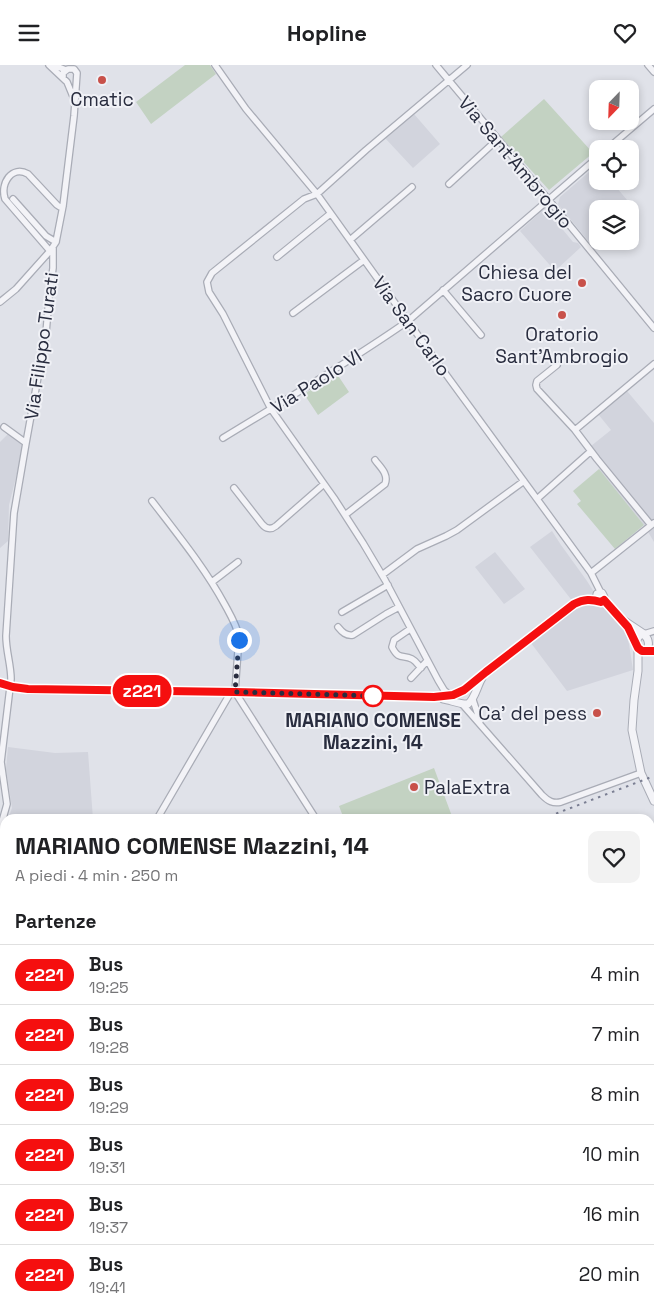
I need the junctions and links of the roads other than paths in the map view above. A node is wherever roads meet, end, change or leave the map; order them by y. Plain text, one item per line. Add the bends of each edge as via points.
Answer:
1 (49, 65) edge
2 (53, 65) edge
3 (79, 65) edge
4 (215, 65) edge
5 (436, 65) edge
6 (467, 65) edge
7 (648, 65) edge
8 (70, 68) edge
9 (654, 72) edge
10 (77, 73) junction
11 (65, 80) junction
12 (76, 80) junction
13 (448, 80) junction
14 (74, 101) junction
15 (654, 109) edge
16 (498, 139) junction
17 (618, 140) edge
18 (589, 165) edge
19 (449, 184) dead end
20 (412, 187) dead end
21 (317, 194) junction
22 (13, 199) dead end
23 (548, 199) junction
24 (63, 206) junction
25 (330, 213) junction
26 (350, 240) junction
27 (56, 242) junction
28 (52, 250) junction
29 (276, 257) dead end
30 (364, 260) junction
31 (443, 290) junction
32 (0, 302) edge
33 (293, 313) dead end
34 (408, 321) junction
35 (654, 328) edge
36 (481, 335) dead end
37 (654, 364) edge
38 (557, 365) dead end
39 (271, 409) junction
40 (4, 427) dead end
41 (575, 429) junction
42 (223, 438) dead end
43 (26, 443) junction
44 (591, 451) junction
45 (375, 460) dead end
46 (524, 481) junction
47 (324, 484) junction
48 (234, 488) dead end
49 (537, 499) junction
50 (152, 501) dead end
51 (345, 515) junction
52 (652, 524) edge
53 (238, 562) dead end
54 (591, 573) junction
55 (382, 575) junction
56 (212, 582) junction
57 (388, 585) junction
58 (600, 597) junction
59 (399, 607) junction
60 (342, 612) dead end
61 (620, 618) junction
62 (338, 627) dead end
63 (410, 629) junction
64 (651, 636) edge
65 (637, 646) junction
66 (649, 651) edge
67 (427, 661) junction
68 (421, 668) junction
69 (638, 671) junction
70 (486, 672) junction
71 (411, 678) dead end
72 (438, 680) junction
73 (0, 683) edge
74 (10, 687) junction
75 (463, 691) junction
76 (233, 692) junction
77 (438, 696) junction
78 (451, 696) junction
79 (473, 700) junction
80 (462, 703) junction
81 (482, 725) junction
82 (641, 773) junction
83 (654, 801) edge
84 (4, 814) edge
85 (160, 814) edge
86 (313, 814) edge

1 - 11 street
2 - 8 street
3 - 10 street
4 - 21 street, Via San Carlo via 246,109
5 - 13 street, Via Sant'Ambrogio
6 - 13 street
7 - 9 street
8 - 10 street
8 - 11 street via 63,73
10 - 12 street
11 - 12 street via 72,83
11 - 14 street
12 - 14 street
13 - 16 street, Via Sant'Ambrogio
13 - 21 street
14 - 24 street
15 - 17 street
16 - 19 street
16 - 23 street, Via Sant'Ambrogio
18 - 23 street, Via Paolo VI
20 - 26 street
21 - 25 street, Via San Carlo
21 - 39 street via 304,199 255,237 212,273 207,282 210,294
22 - 27 street via 46,236
23 - 31 street, Via Paolo VI
23 - 35 street, Via Sant'Ambrogio
24 - 27 street
24 - 28 street via 57,205 24,172 10,174 2,186 5,199
25 - 26 street, Via San Carlo
25 - 29 street
26 - 30 street, Via San Carlo
27 - 28 street
28 - 32 street
28 - 43 street, Via Filippo Turati via 46,333
30 - 33 street
30 - 34 street, Via San Carlo
31 - 34 street, Via Paolo VI
31 - 36 street
34 - 39 street, Via Paolo VI
34 - 46 street, Via San Carlo
37 - 41 street
38 - 41 street via 538,381 536,388
39 - 42 street, Via Paolo VI
39 - 47 street
40 - 43 street, Via Filippo Turati
41 - 44 street
43 - 74 street, Via Filippo Turati via 13,521 6,636
44 - 49 street
44 - 52 street
45 - 51 street via 387,481
46 - 49 street, Via San Carlo
46 - 55 street via 452,533 417,549
47 - 48 street via 271,529 262,526
47 - 51 street
49 - 54 street, Via San Carlo
50 - 56 street
51 - 55 street
52 - 54 street
53 - 56 street
54 - 58 street, Via San Carlo
55 - 57 street
56 - 76 street via 238,632
57 - 59 street
57 - 60 street
58 - 61 street
58 - 70 street via 574,604
59 - 62 street via 353,635
59 - 63 street
61 - 64 street
61 - 65 street
63 - 67 street
63 - 68 street via 393,642 392,647
64 - 65 street via 638,638
64 - 66 street
65 - 66 street via 642,651
65 - 69 street
66 - 69 street
67 - 68 street
67 - 72 street
68 - 71 street
69 - 82 street via 632,729
70 - 75 street
70 - 79 street
72 - 77 street
72 - 78 street
73 - 74 street
74 - 76 street
74 - 84 street, Via Filippo Turati via 1,762 7,804
75 - 78 street
75 - 79 street via 472,693
75 - 80 street via 458,698
76 - 77 street
76 - 85 street
76 - 86 street
77 - 78 street
77 - 80 street
79 - 80 street via 468,705
79 - 81 street
80 - 81 street
81 - 82 street via 544,797 553,803
82 - 83 street

